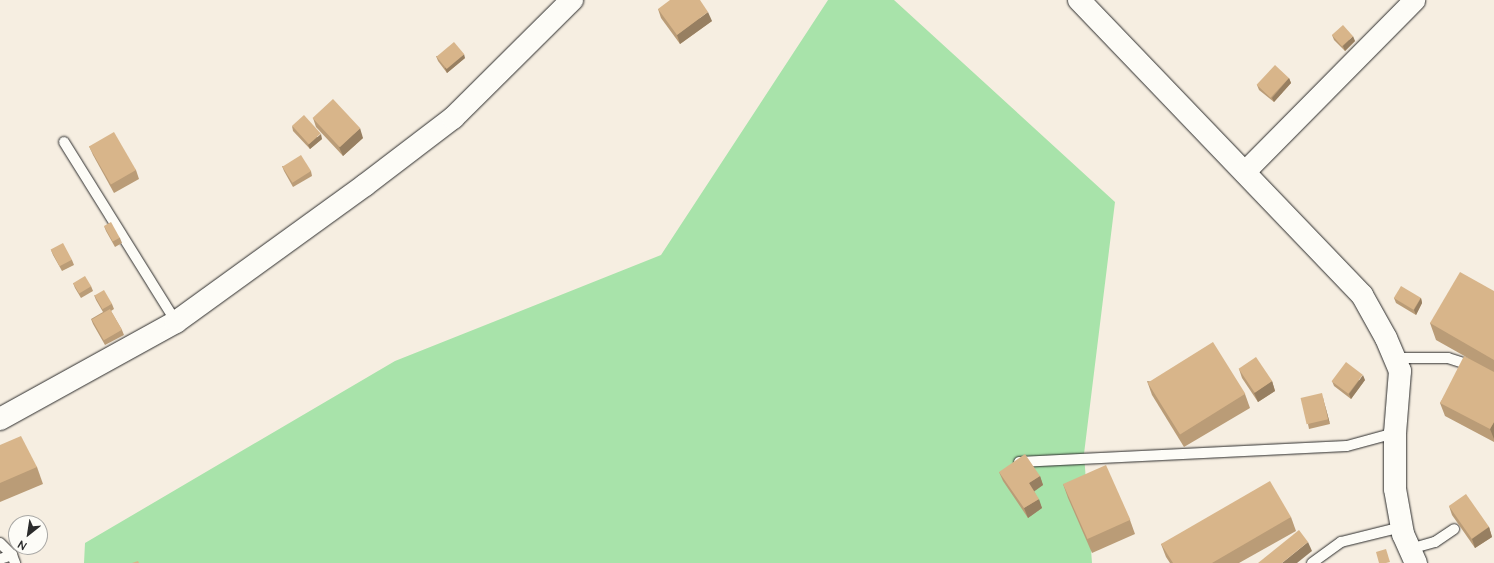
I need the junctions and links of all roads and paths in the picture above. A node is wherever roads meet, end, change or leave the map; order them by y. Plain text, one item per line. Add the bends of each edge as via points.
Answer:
1 (572, 0) edge
2 (1079, 0) edge
3 (1414, 0) edge
4 (64, 142) dead end
5 (1244, 172) junction
6 (176, 322) junction
7 (1394, 358) junction
8 (1494, 379) edge
9 (0, 419) edge
10 (1395, 433) junction
11 (1018, 462) edge
12 (1402, 527) junction
13 (1454, 529) dead end
14 (0, 543) edge
15 (1413, 556) edge
16 (0, 559) edge
17 (13, 559) edge
18 (1312, 563) edge

1 - 6 street via 453,118
2 - 5 street
3 - 5 street
4 - 6 lane
5 - 7 street via 1362,295
6 - 9 street
7 - 8 lane via 1448,358 1469,365
7 - 10 street via 1400,371
10 - 11 lane via 1347,446
10 - 12 street via 1395,488
12 - 15 street
12 - 18 lane via 1341,542
13 - 15 lane
14 - 17 lane
16 - 17 lane

